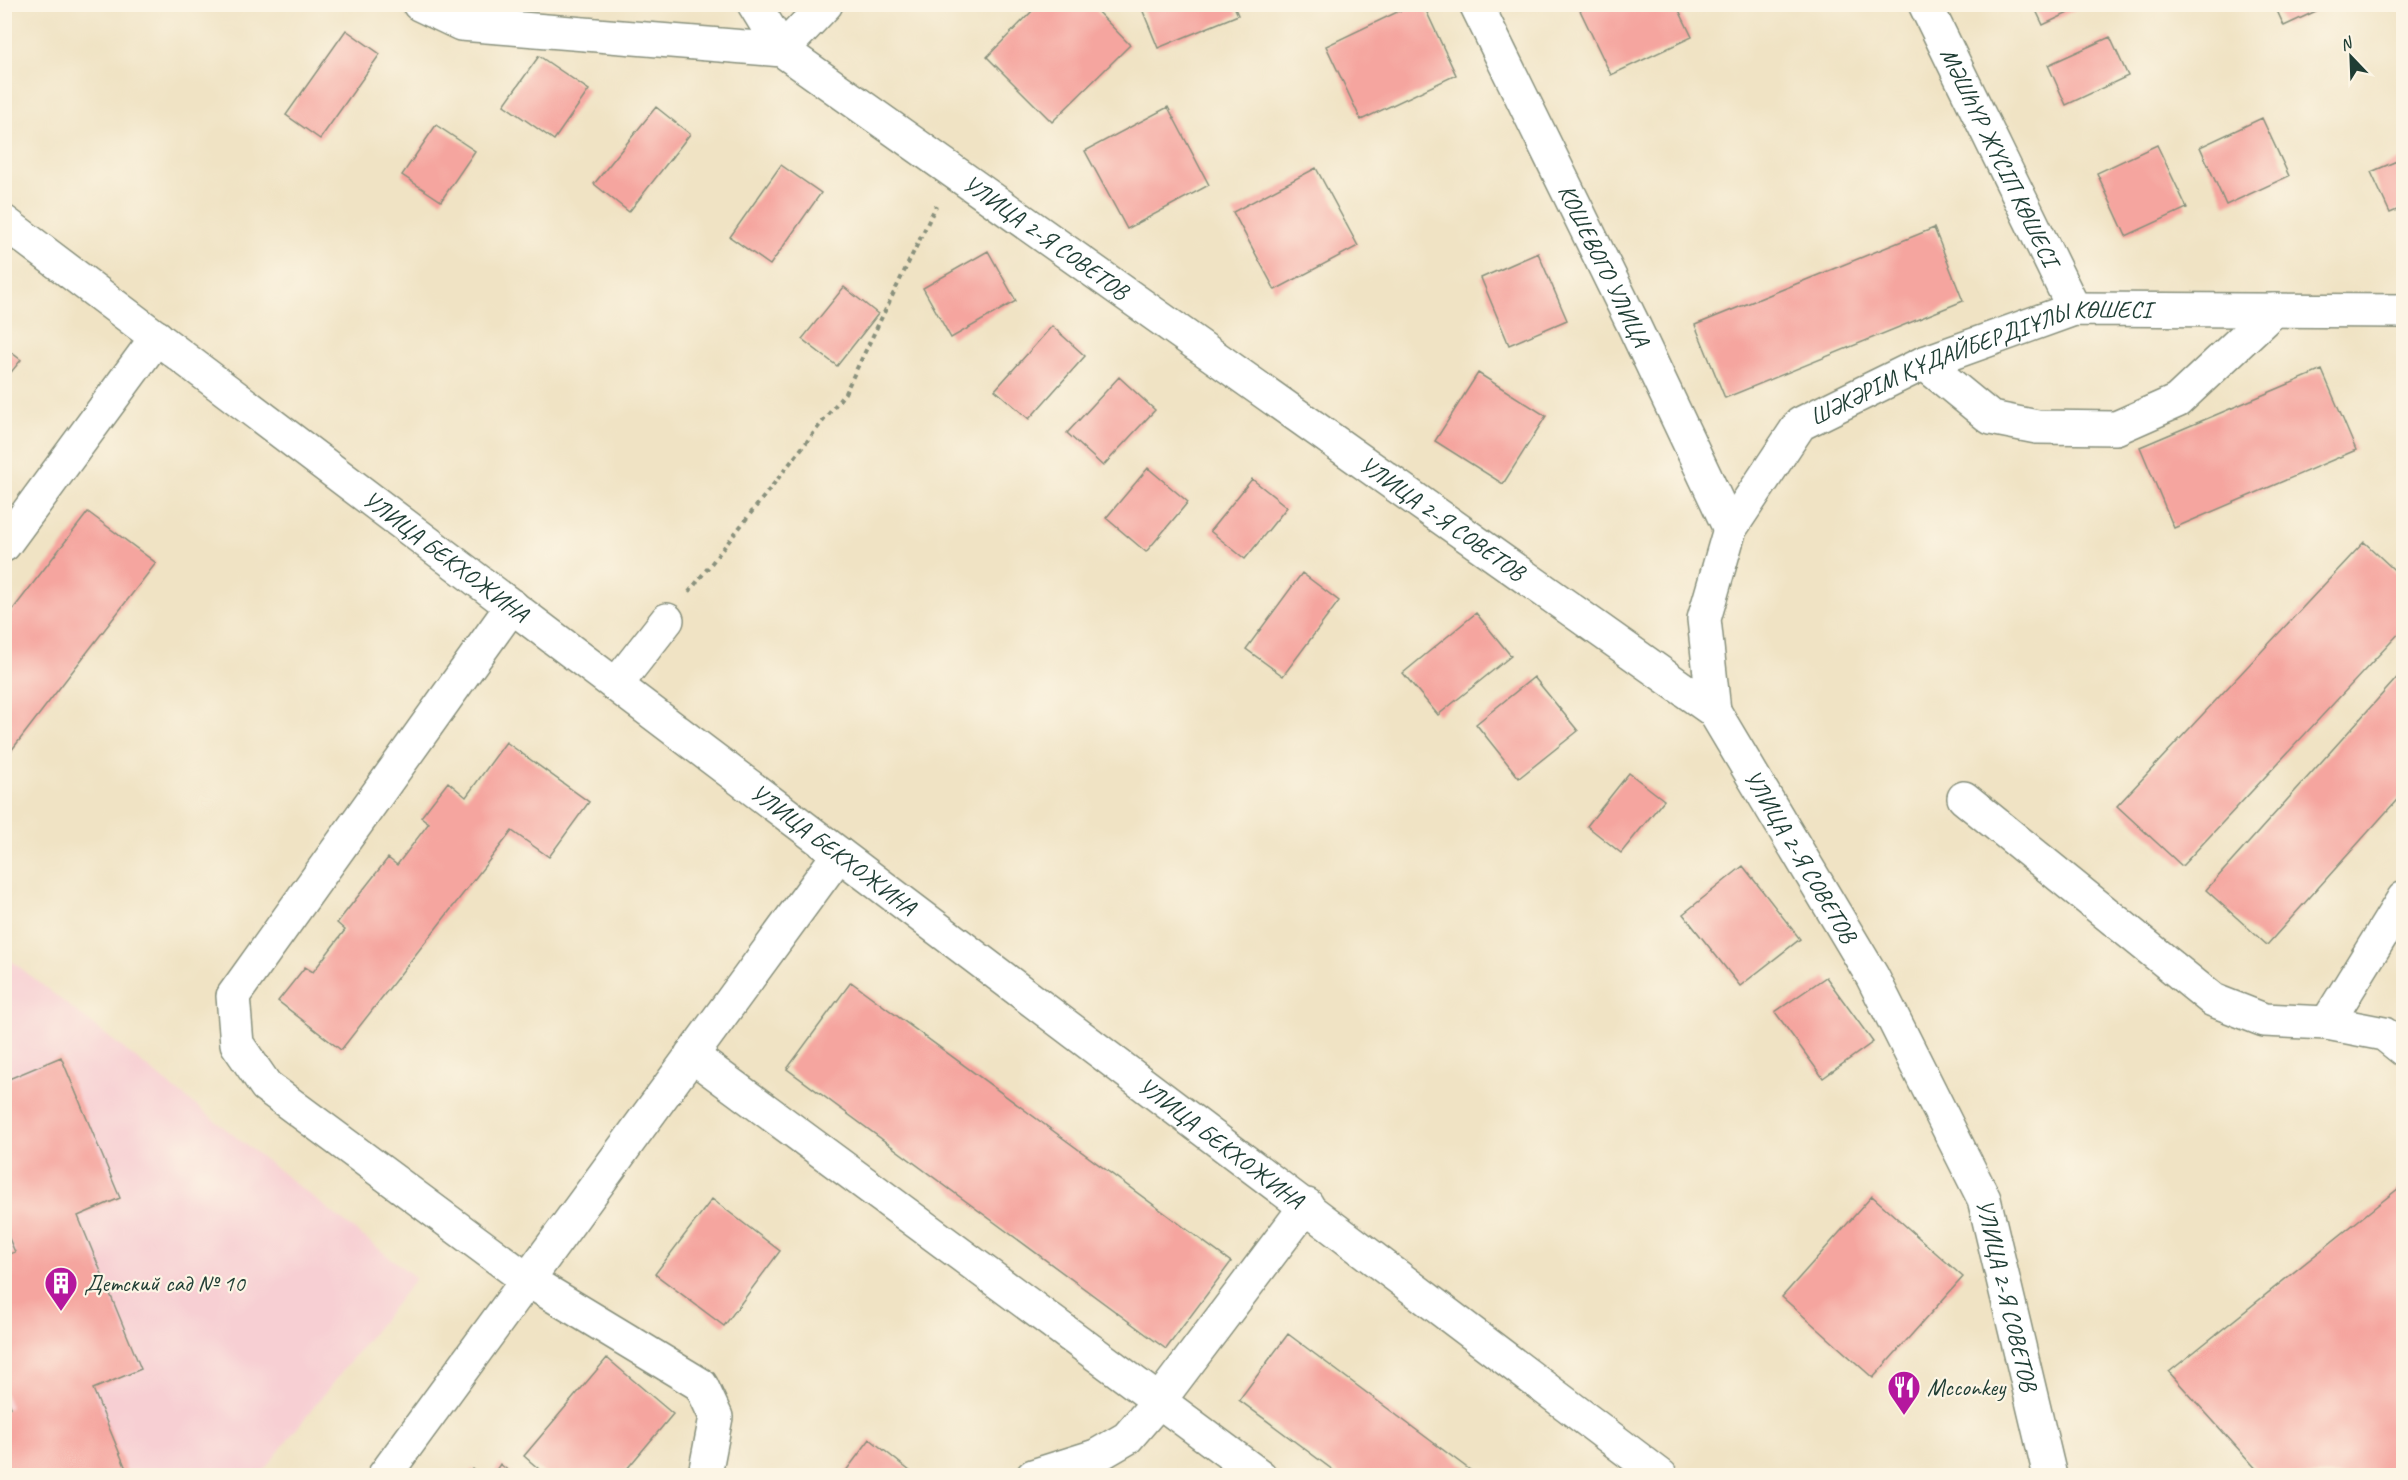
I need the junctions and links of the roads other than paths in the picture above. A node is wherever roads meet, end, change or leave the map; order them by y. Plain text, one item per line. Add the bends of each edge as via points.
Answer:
1 (419, 4) edge
2 (754, 4) edge
3 (826, 4) edge
4 (1476, 4) edge
5 (1926, 4) edge
6 (783, 50) junction
7 (4, 222) edge
8 (2074, 309) junction
9 (2274, 310) junction
10 (2403, 311) edge
11 (157, 337) junction
12 (1924, 363) junction
13 (1730, 529) junction
14 (4, 545) edge
15 (512, 606) junction
16 (667, 620) road end
17 (616, 685) junction
18 (1714, 711) junction
19 (1964, 798) dead end
20 (839, 854) junction
21 (2403, 897) edge
22 (2327, 1023) junction
23 (2403, 1050) edge
24 (691, 1054) junction
25 (1306, 1205) junction
26 (526, 1279) junction
27 (1160, 1401) junction
28 (706, 1469) dead end
29 (384, 1476) edge
30 (1033, 1476) edge
31 (1260, 1476) edge
32 (1662, 1476) edge
33 (2050, 1476) edge

1 - 6 street via 461,24
2 - 6 street
3 - 6 street
4 - 13 street, КОШЕВОГО УЛИЦА
5 - 8 street, МӘШҺҮР ЖҮСІП КӨШЕСІ
6 - 18 street, УЛИЦА 2-Я СОВЕТОВ
7 - 11 street, УЛИЦА БЕКХОЖИНА
8 - 9 street, ШӘКӘРІМ ҚҰДАЙБЕРДІҰЛЫ КӨШЕСІ
8 - 12 street, ШӘКӘРІМ ҚҰДАЙБЕРДІҰЛЫ КӨШЕСІ
9 - 10 street, ШӘКӘРІМ ҚҰДАЙБЕРДІҰЛЫ КӨШЕСІ
9 - 12 street via 2176,401 2116,428 2037,427 1991,418
11 - 14 street
11 - 15 street, УЛИЦА БЕКХОЖИНА
12 - 13 street, ШӘКӘРІМ ҚҰДАЙБЕРДІҰЛЫ КӨШЕСІ via 1800,424
13 - 18 street, ШӘКӘРІМ ҚҰДАЙБЕРДІҰЛЫ КӨШЕСІ via 1704,619
15 - 17 street, УЛИЦА БЕКХОЖИНА
15 - 26 street via 233,996 237,1044 266,1086
16 - 17 street
17 - 20 street, УЛИЦА БЕКХОЖИНА
18 - 33 street, УЛИЦА 2-Я СОВЕТОВ via 1872,976 1984,1199
19 - 22 street via 2213,1000 2264,1020
20 - 24 street
20 - 25 street, УЛИЦА БЕКХОЖИНА
21 - 22 street
22 - 23 street via 2384,1034
24 - 26 street
24 - 27 street
25 - 27 street
25 - 32 street, УЛИЦА БЕКХОЖИНА
26 - 28 street via 701,1385 716,1417
26 - 29 street
27 - 30 street via 1127,1438 1096,1456
27 - 31 street

